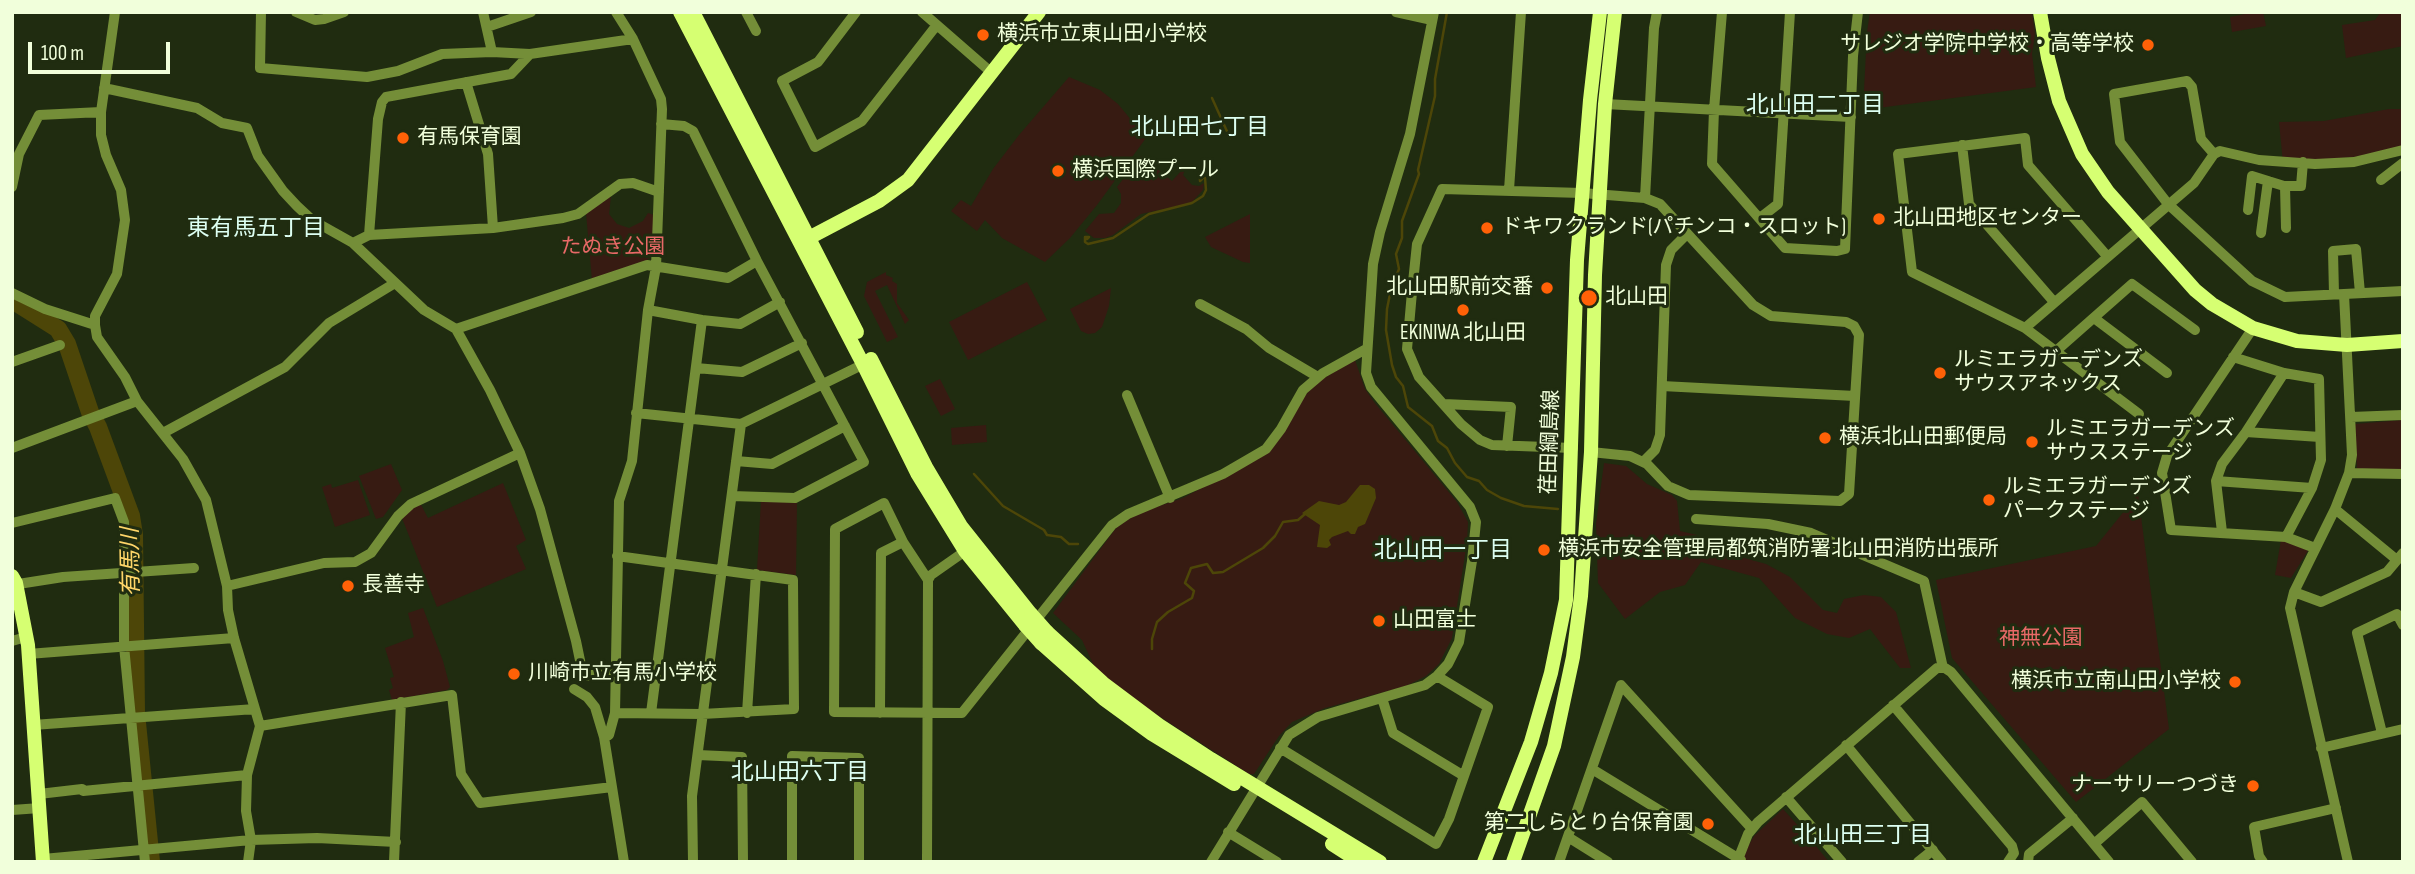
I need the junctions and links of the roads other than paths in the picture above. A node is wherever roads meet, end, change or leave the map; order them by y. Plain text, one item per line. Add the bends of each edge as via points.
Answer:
1 (115, 12) edge
2 (261, 12) edge
3 (296, 12) edge
4 (344, 12) edge
5 (483, 12) edge
6 (531, 12) edge
7 (615, 12) edge
8 (680, 12) edge
9 (694, 12) edge
10 (746, 12) edge
11 (856, 12) edge
12 (922, 12) edge
13 (1039, 12) edge
14 (1396, 12) edge
15 (1521, 12) edge
16 (1600, 12) edge
17 (1615, 12) edge
18 (1657, 12) edge
19 (1722, 12) edge
20 (1790, 12) edge
21 (1858, 12) edge
22 (2040, 12) edge
23 (1433, 16) edge
24 (936, 26) junction
25 (487, 27) junction
26 (756, 31) dead end
27 (633, 40) junction
28 (492, 52) junction
29 (530, 54) junction
30 (992, 73) junction
31 (466, 82) junction
32 (104, 88) junction
33 (1605, 104) junction
34 (1649, 107) junction
35 (1714, 110) junction
36 (101, 112) junction
37 (1782, 114) junction
38 (1851, 117) junction
39 (662, 124) junction
40 (1962, 145) junction
41 (2403, 150) edge
42 (2214, 154) junction
43 (2303, 162) junction
44 (2403, 163) edge
45 (2381, 180) dead end
46 (2268, 181) junction
47 (2285, 186) junction
48 (12, 187) edge
49 (1509, 190) junction
50 (659, 192) junction
51 (1582, 193) junction
52 (1600, 195) junction
53 (1645, 198) junction
54 (2168, 204) junction
55 (2248, 210) dead end
56 (1760, 218) junction
57 (493, 228) junction
58 (2286, 228) dead end
59 (2139, 229) junction
60 (2261, 233) dead end
61 (1687, 234) junction
62 (369, 235) junction
63 (804, 240) junction
64 (353, 243) junction
65 (2107, 256) junction
66 (757, 261) junction
67 (656, 267) junction
68 (395, 283) junction
69 (2403, 290) edge
70 (12, 293) edge
71 (2360, 293) junction
72 (2339, 294) junction
73 (780, 302) junction
74 (2054, 302) junction
75 (1200, 304) dead end
76 (648, 310) junction
77 (2094, 318) junction
78 (702, 320) junction
79 (95, 325) junction
80 (2025, 328) junction
81 (2253, 328) junction
82 (456, 329) junction
83 (2195, 330) dead end
84 (2403, 341) edge
85 (802, 343) junction
86 (60, 345) dead end
87 (2347, 345) junction
88 (1366, 349) junction
89 (2056, 351) junction
90 (2233, 357) junction
91 (12, 362) edge
92 (867, 362) junction
93 (696, 368) junction
94 (2167, 373) dead end
95 (2284, 373) junction
96 (1318, 377) junction
97 (823, 384) junction
98 (1662, 386) junction
99 (1127, 395) dead end
100 (1855, 396) junction
101 (137, 401) junction
102 (1444, 404) junction
103 (636, 413) junction
104 (2139, 414) dead end
105 (2403, 415) edge
106 (2351, 417) junction
107 (690, 420) junction
108 (741, 425) junction
109 (845, 426) junction
110 (2246, 432) junction
111 (163, 433) junction
112 (2320, 437) junction
113 (1507, 446) junction
114 (12, 448) edge
115 (1573, 448) junction
116 (1591, 452) junction
117 (520, 453) junction
118 (736, 461) junction
119 (1643, 463) junction
120 (2349, 472) junction
121 (2403, 474) edge
122 (2216, 481) junction
123 (2312, 488) junction
124 (732, 496) junction
125 (1170, 498) junction
126 (2335, 509) junction
127 (1696, 519) dead end
128 (12, 523) edge
129 (2222, 532) junction
130 (2286, 537) junction
131 (903, 542) junction
132 (970, 548) junction
133 (2315, 548) junction
134 (617, 556) junction
135 (2400, 557) edge
136 (671, 563) junction
137 (194, 568) dead end
138 (722, 570) junction
139 (124, 573) junction
140 (756, 573) junction
141 (928, 580) junction
142 (13, 582) edge
143 (227, 586) junction
144 (2294, 592) junction
145 (2403, 625) edge
146 (234, 638) junction
147 (19, 639) edge
148 (124, 646) junction
149 (28, 654) junction
150 (1943, 668) junction
151 (614, 672) junction
152 (1437, 676) junction
153 (574, 689) dead end
154 (1382, 698) junction
155 (401, 702) junction
156 (1894, 705) junction
157 (255, 709) junction
158 (615, 713) junction
159 (650, 713) junction
160 (747, 713) junction
161 (880, 713) junction
162 (702, 714) junction
163 (928, 715) junction
164 (135, 718) junction
165 (33, 725) junction
166 (260, 726) junction
167 (2403, 729) edge
168 (2382, 733) junction
169 (604, 737) junction
170 (1846, 745) junction
171 (1280, 748) junction
172 (2321, 748) junction
173 (698, 755) junction
174 (1592, 769) junction
175 (247, 775) junction
176 (1464, 776) junction
177 (141, 785) junction
178 (612, 787) junction
179 (1254, 790) junction
180 (1786, 797) junction
181 (40, 801) junction
182 (2336, 808) junction
183 (12, 810) edge
184 (2073, 818) junction
185 (1752, 829) junction
186 (1228, 832) junction
187 (1568, 837) junction
188 (251, 841) junction
189 (396, 842) junction
190 (2094, 844) junction
191 (1933, 850) junction
192 (144, 854) edge
193 (43, 860) edge
194 (1739, 860) edge
195 (248, 862) edge
196 (394, 862) edge
197 (624, 862) edge
198 (693, 862) edge
199 (743, 862) edge
200 (792, 862) edge
201 (859, 862) edge
202 (926, 862) edge
203 (1211, 862) edge
204 (1277, 862) edge
205 (1360, 862) edge
206 (1380, 862) edge
207 (1484, 862) edge
208 (1513, 862) edge
209 (1559, 862) edge
210 (1608, 862) edge
211 (1842, 862) edge
212 (1919, 862) edge
213 (1942, 862) edge
214 (2008, 862) edge
215 (2028, 862) edge
216 (2109, 862) edge
217 (2192, 862) edge
218 (2263, 862) edge
219 (2348, 862) edge

1 - 32 street
2 - 28 street via 260,68 367,77 442,54
3 - 4 street via 315,20
5 - 25 street
6 - 25 street
7 - 27 street
8 - 63 street
9 - 63 street
10 - 26 street
11 - 24 street via 818,62 782,81 814,147 862,121
12 - 24 street
13 - 30 street
14 - 23 street
15 - 49 street
16 - 51 street, 荏田綱島線
17 - 33 street, 荏田綱島線
18 - 34 street
19 - 35 street
20 - 37 street
21 - 38 street
22 - 59 street via 2053,81 2068,125 2082,154
23 - 88 street via 1410,134 1373,264
24 - 30 street
25 - 28 street
27 - 29 street
27 - 39 street via 661,99
28 - 29 street
29 - 31 street via 512,74
30 - 63 street via 908,180 879,201
31 - 57 street via 488,153
31 - 62 street via 386,97 382,102
32 - 36 street
32 - 64 street via 197,108 222,123 247,128 258,156 283,191 313,220
33 - 34 street
33 - 52 street, 荏田綱島線
34 - 35 street
34 - 53 street
35 - 37 street
35 - 56 street via 1712,164
36 - 48 street via 38,115 19,154
36 - 79 street via 101,135 121,190 125,220 117,274 95,316
37 - 38 street
37 - 56 street via 1778,204
38 - 56 street via 1845,249 1786,248
39 - 50 street
39 - 66 street via 693,131
40 - 65 street via 2025,138 2028,165
40 - 74 street via 1969,204
40 - 80 street via 1898,154 1912,272
41 - 43 street via 2354,162
42 - 43 street via 2220,151 2259,160
42 - 54 street via 2194,183
42 - 54 street via 2200,139 2192,87 2187,81 2114,94 2120,142
43 - 47 street via 2301,186
44 - 45 street
46 - 47 street
46 - 55 street via 2252,176
46 - 60 street
47 - 58 street
49 - 51 street
49 - 102 street via 1442,189 1417,244 1407,349 1419,377
50 - 57 street via 633,183 620,184 578,214
50 - 67 street
51 - 52 street
51 - 115 street, 荏田綱島線
52 - 53 street
52 - 116 street, 荏田綱島線
53 - 61 street via 1660,204
54 - 59 street
54 - 72 street via 2252,281 2285,297
57 - 62 street
59 - 65 street
59 - 81 street via 2195,290
61 - 98 street via 1671,250 1666,265
61 - 100 street via 1753,305 1771,316 1854,326 1859,335
62 - 64 street
63 - 92 street
64 - 68 street
65 - 74 street
66 - 67 street via 728,278
66 - 73 street
67 - 76 street
67 - 82 street via 647,265
68 - 82 street via 424,310
68 - 111 street via 329,323 285,367
69 - 71 street
70 - 79 street
71 - 72 street
71 - 72 street via 2356,249 2333,251
72 - 87 street
73 - 78 street via 740,324
73 - 85 street
74 - 80 street
75 - 96 street
76 - 78 street
76 - 103 street
77 - 83 street via 2132,284
77 - 89 street
77 - 94 street
78 - 93 street
79 - 101 street via 97,337
80 - 89 street
81 - 87 street via 2297,341
81 - 90 street
82 - 117 street
84 - 87 street
85 - 93 street via 742,372
85 - 97 street
86 - 91 street
87 - 106 street
88 - 96 street
88 - 152 street via 1371,387 1470,507 1476,523 1459,642
89 - 104 street
90 - 95 street
90 - 129 street via 2167,456 2162,473 2171,530
92 - 97 street
92 - 132 street via 917,473
93 - 107 street
95 - 110 street
95 - 112 street via 2319,379
96 - 125 street via 1303,390 1266,449
97 - 108 street
97 - 109 street
98 - 100 street
98 - 119 street via 1660,435 1655,450
99 - 125 street
100 - 119 street via 1849,494 1840,500 1689,495 1668,486
101 - 111 street
101 - 114 street
102 - 113 street via 1475,437 1492,446
102 - 113 street via 1511,407
103 - 107 street
103 - 134 street via 632,461 619,501
105 - 106 street
106 - 120 street
107 - 108 street
107 - 136 street
108 - 118 street
109 - 118 street via 772,464
109 - 124 street via 864,462 796,498
110 - 112 street
110 - 122 street via 2222,464
111 - 143 street via 206,500
112 - 123 street via 2321,460
113 - 115 street
115 - 207 street, 荏田綱島線 via 1566,600 1551,673 1531,742
116 - 119 street via 1630,456
116 - 208 street, 荏田綱島線 via 1573,657 1554,746
117 - 143 street via 411,504 371,553 355,562 324,563
117 - 151 street via 540,509 582,670 585,676
118 - 124 street
120 - 121 street
120 - 126 street
122 - 123 street
122 - 129 street
123 - 130 street
124 - 138 street
125 - 163 street via 1128,514 1112,526 962,713
126 - 133 street
126 - 135 street
127 - 150 street via 1768,524 1811,533 1924,581
128 - 139 street via 115,498 124,522
129 - 130 street
130 - 133 street
131 - 141 street
131 - 161 street via 881,554
131 - 161 street via 884,503 835,529 834,712
132 - 141 street
132 - 179 street, bridge via 1028,620 1104,699 1152,734
133 - 144 street
134 - 136 street
134 - 151 street
135 - 144 street via 2387,572 2321,602
136 - 138 street
136 - 159 street
137 - 139 street
138 - 140 street
138 - 162 street
139 - 142 street
139 - 148 street
140 - 160 street
140 - 160 street via 793,580 794,709
141 - 163 street
142 - 147 street
143 - 146 street
144 - 172 street via 2291,619
145 - 168 street via 2397,614 2357,634
146 - 148 street
146 - 157 street
147 - 149 street
148 - 149 street
148 - 164 street
149 - 165 street
150 - 156 street via 1937,668
150 - 184 street
151 - 158 street
152 - 154 street via 1413,690
152 - 176 street via 1488,707
153 - 169 street via 595,707
154 - 171 street via 1318,717 1289,734
154 - 176 street via 1394,733
155 - 166 street
155 - 178 street via 452,695 461,775 480,803
155 - 189 street
156 - 170 street
156 - 214 street via 2012,846 2014,853
157 - 164 street
157 - 166 street
158 - 159 street
158 - 169 street via 609,735
159 - 162 street
160 - 162 street
161 - 163 street
162 - 173 street
163 - 202 street
164 - 165 street
164 - 177 street
165 - 181 street
166 - 175 street
167 - 168 street
168 - 172 street
169 - 178 street
170 - 180 street
170 - 191 street
171 - 176 street via 1436,844
171 - 179 street
172 - 182 street
173 - 198 street via 692,796
173 - 199 street via 742,757
174 - 185 street via 1621,685
174 - 187 street
174 - 194 street
175 - 177 street
175 - 188 street
177 - 181 street via 83,790
177 - 192 street
178 - 197 street
179 - 186 street
179 - 205 street
179 - 206 street
180 - 185 street
180 - 211 street
181 - 183 street
181 - 193 street
182 - 218 street via 2254,827
182 - 219 street
184 - 190 street
184 - 215 street via 2029,854
185 - 194 street
186 - 203 street
186 - 204 street
187 - 209 street
187 - 210 street
188 - 189 street
188 - 192 street
188 - 195 street
189 - 196 street
190 - 216 street
190 - 217 street via 2142,802
191 - 212 street
191 - 213 street
192 - 193 street
200 - 201 street via 792,756 859,758

